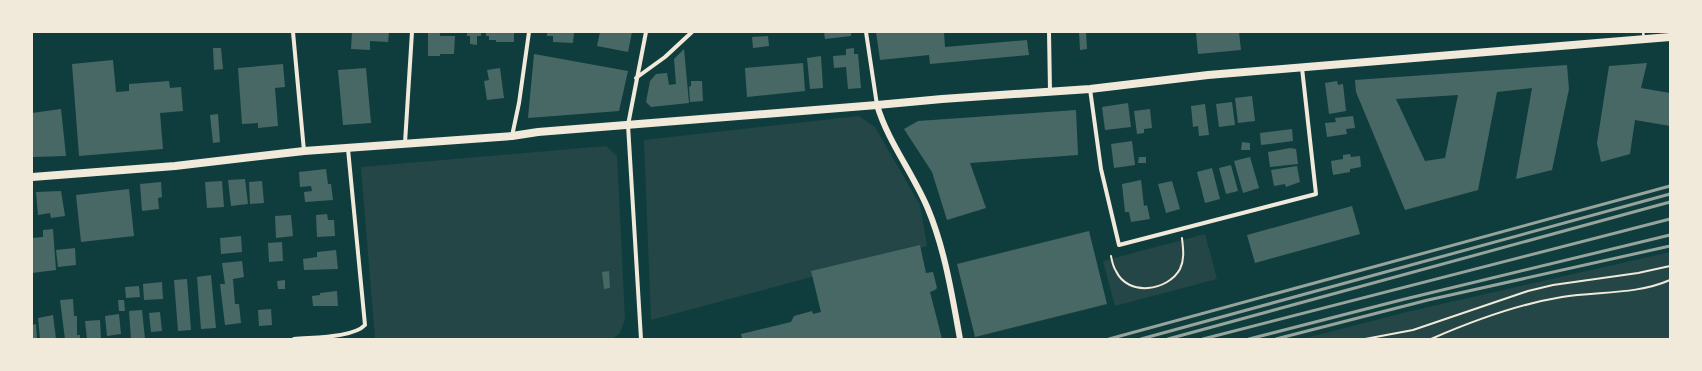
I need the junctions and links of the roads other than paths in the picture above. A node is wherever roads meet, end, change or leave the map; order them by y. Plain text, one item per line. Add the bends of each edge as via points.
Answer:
1 (293, 32) edge
2 (412, 32) edge
3 (529, 32) edge
4 (646, 32) edge
5 (692, 32) edge
6 (866, 32) edge
7 (1049, 32) edge
8 (1643, 35) edge
9 (1670, 37) edge
10 (1302, 68) junction
11 (636, 79) junction
12 (1090, 89) junction
13 (1050, 91) junction
14 (877, 105) junction
15 (628, 125) junction
16 (512, 136) junction
17 (405, 144) junction
18 (348, 149) junction
19 (304, 151) junction
20 (32, 177) edge
21 (294, 339) edge
22 (641, 339) edge
23 (960, 339) edge

1 - 19 street
2 - 17 street
3 - 16 street via 520,103
4 - 11 street
5 - 11 street
6 - 14 street
7 - 13 street
8 - 9 main road
8 - 10 main road
10 - 12 main road via 1208,75
10 - 12 street via 1316,194 1119,245 1101,169
11 - 15 street
12 - 13 main road
13 - 14 main road
14 - 15 main road
14 - 23 street via 881,121 928,209 948,276
15 - 16 main road
15 - 22 street
16 - 17 main road
17 - 18 main road
18 - 19 main road
18 - 21 street via 365,326 360,331
19 - 20 main road via 175,166

